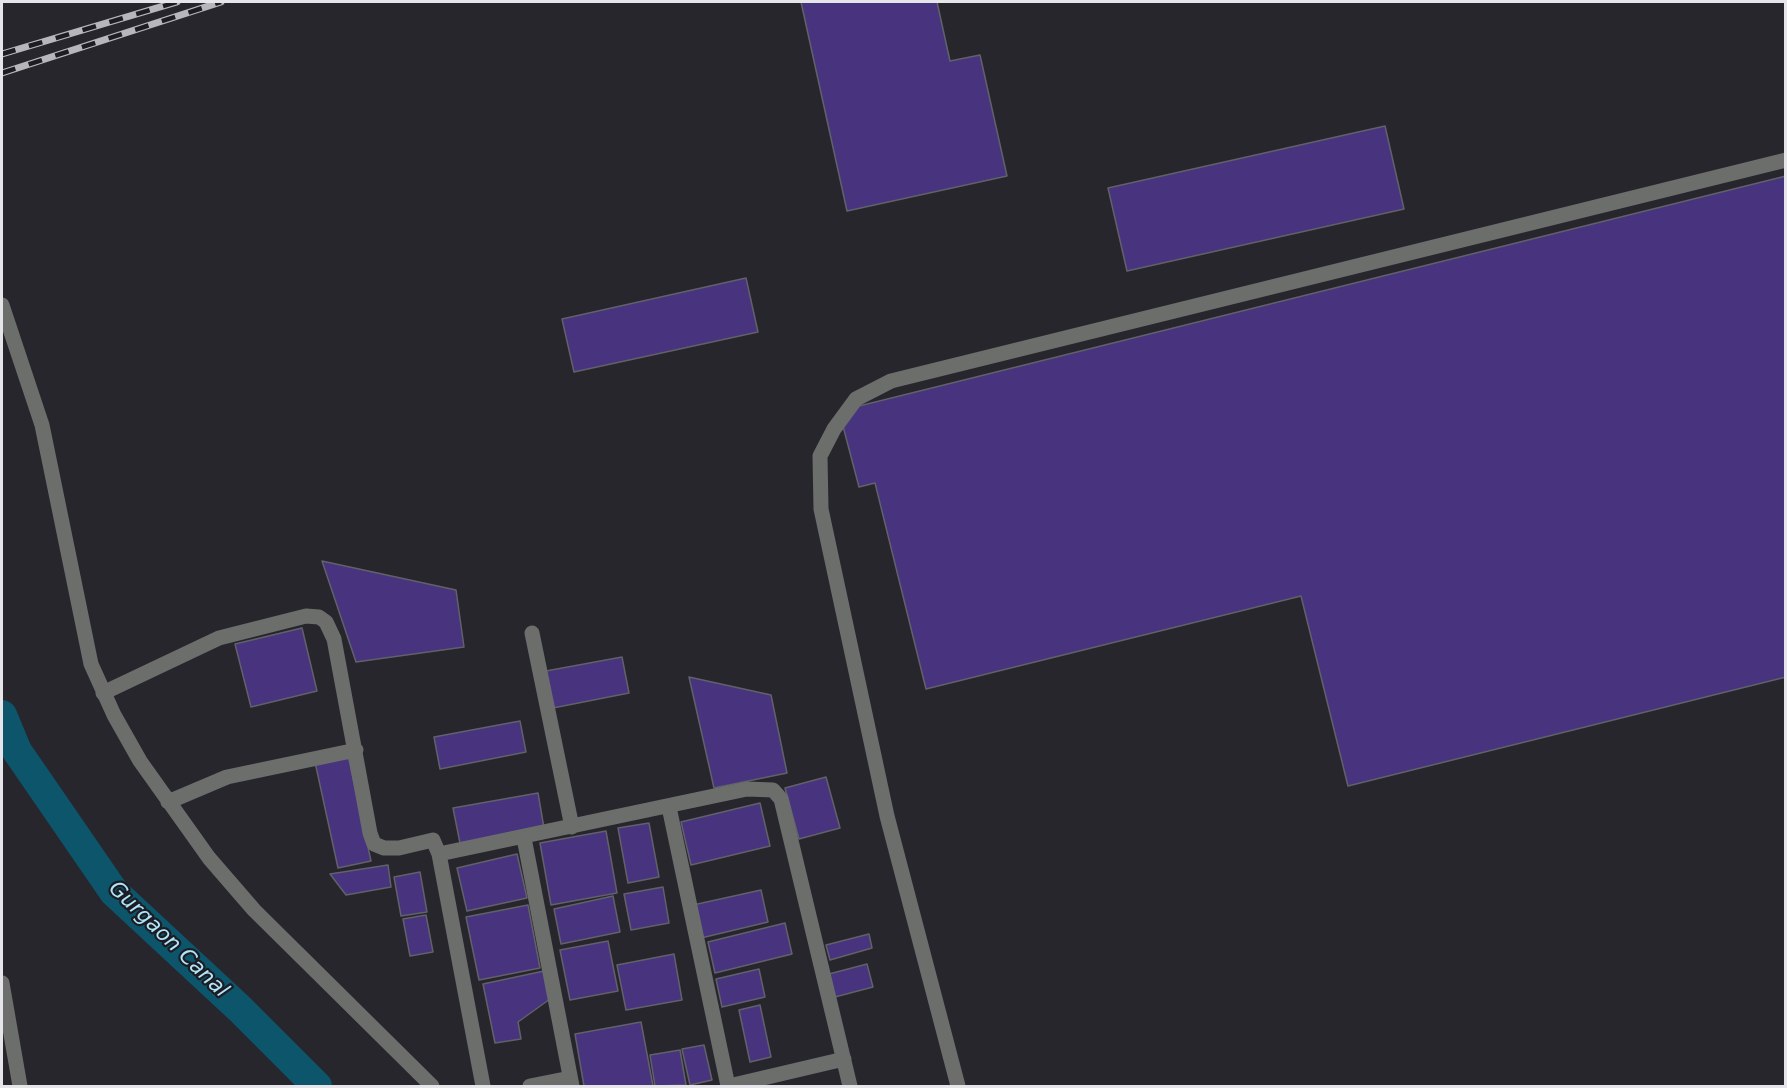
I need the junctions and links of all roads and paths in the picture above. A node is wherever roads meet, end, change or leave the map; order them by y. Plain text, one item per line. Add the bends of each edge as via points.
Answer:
1 (1785, 160) edge
2 (2, 305) edge
3 (532, 633) dead end
4 (102, 693) junction
5 (356, 750) junction
6 (168, 802) junction
7 (669, 807) junction
8 (572, 827) junction
9 (524, 838) junction
10 (439, 854) junction
11 (2, 983) edge
12 (844, 1059) junction
13 (571, 1082) edge
14 (20, 1086) edge
15 (432, 1086) edge
16 (483, 1086) edge
17 (530, 1086) edge
18 (729, 1086) edge
19 (850, 1086) edge
20 (958, 1086) edge

1 - 20 street via 891,381 856,399 820,456 821,509 887,816
2 - 4 street via 42,425 91,664
3 - 8 street
4 - 5 street via 219,638 319,616 334,639
4 - 6 street
5 - 6 street via 227,777
5 - 10 street via 374,844 399,848 433,840
6 - 15 street via 208,858 254,910
7 - 8 street
7 - 12 street via 761,788 772,789 781,799
7 - 18 street
8 - 9 street
9 - 10 street
9 - 13 street
10 - 16 street
11 - 14 street
12 - 18 street
12 - 19 street
13 - 17 street

